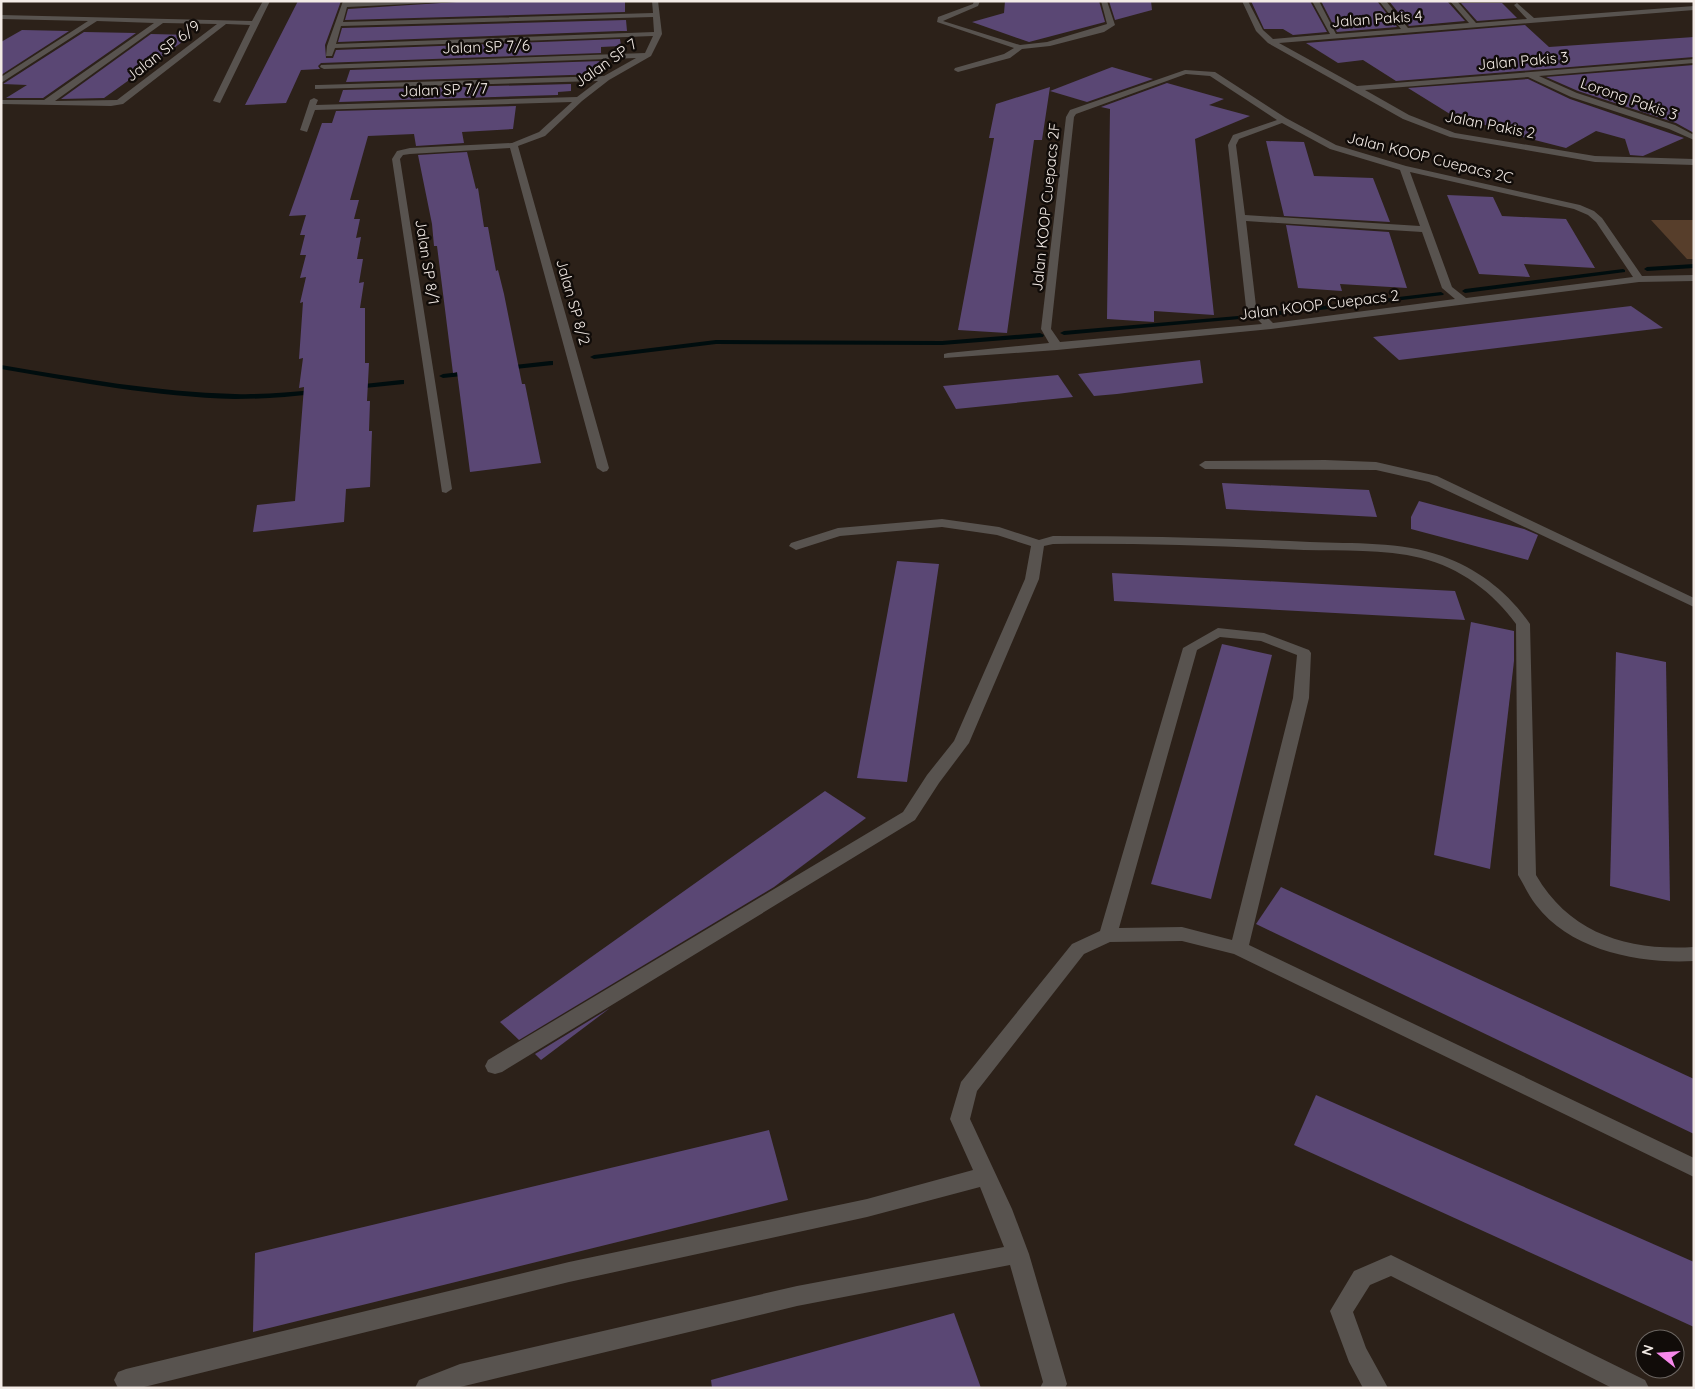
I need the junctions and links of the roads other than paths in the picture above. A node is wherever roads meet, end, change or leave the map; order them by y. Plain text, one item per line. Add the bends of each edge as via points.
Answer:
1 (267, 1) edge
2 (467, 1) edge
3 (655, 1) edge
4 (977, 1) edge
5 (1104, 1) edge
6 (1245, 1) edge
7 (1315, 1) edge
8 (1382, 1) edge
9 (1453, 1) edge
10 (345, 3) edge
11 (1518, 5) dead end
12 (1694, 8) edge
13 (658, 16) junction
14 (1, 17) edge
15 (94, 20) junction
16 (161, 21) junction
17 (1532, 21) junction
18 (223, 22) junction
19 (254, 23) junction
20 (338, 24) junction
21 (1474, 25) junction
22 (1406, 30) junction
23 (658, 34) junction
24 (1334, 36) junction
25 (1272, 41) junction
26 (331, 46) junction
27 (1020, 47) junction
28 (648, 54) junction
29 (1694, 61) edge
30 (1681, 62) junction
31 (1694, 66) edge
32 (958, 70) dead end
33 (1200, 72) joint
34 (1528, 74) junction
35 (321, 77) junction
36 (606, 78) junction
37 (1, 82) edge
38 (1354, 89) junction
39 (579, 99) junction
40 (218, 101) dead end
41 (1, 102) edge
42 (46, 103) junction
43 (311, 108) junction
44 (1283, 120) junction
45 (304, 130) dead end
46 (1694, 138) edge
47 (514, 145) junction
48 (1694, 162) edge
49 (1404, 168) junction
50 (1241, 218) junction
51 (1426, 229) junction
52 (1694, 278) edge
53 (1639, 279) junction
54 (1464, 302) junction
55 (1271, 326) junction
56 (1057, 346) junction
57 (948, 356) dead end
58 (1205, 465) dead end
59 (603, 468) dead end
60 (446, 490) dead end
61 (1038, 544) junction
62 (796, 546) dead end
63 (1694, 603) edge
64 (1108, 935) junction
65 (1239, 948) junction
66 (1694, 954) edge
67 (495, 1066) dead end
68 (1694, 1168) edge
69 (986, 1176) junction
70 (1018, 1254) junction
71 (126, 1380) dead end
72 (427, 1388) edge
73 (1052, 1388) edge
74 (1376, 1388) edge
75 (1636, 1388) edge

1 - 19 street
2 - 10 street
3 - 13 street, Jalan SP 7
4 - 27 street via 970,8 940,18 940,22
5 - 27 street via 1111,25 1047,44
6 - 25 street, Jalan Pakis 2 via 1260,32
7 - 24 street
8 - 22 street
9 - 21 street
10 - 20 street
11 - 17 street
12 - 17 street, Jalan Pakis 4
13 - 20 street
13 - 23 street, Jalan SP 7
14 - 15 street
15 - 16 street
15 - 37 street
16 - 18 street
16 - 42 street
17 - 21 street, Jalan Pakis 4
18 - 19 street
18 - 42 street, Jalan SP 6/9 via 120,102
19 - 40 street
20 - 26 street
21 - 22 street, Jalan Pakis 4
22 - 24 street, Jalan Pakis 4
23 - 26 street
23 - 28 street, Jalan SP 7
24 - 25 street, Jalan Pakis 4
25 - 38 street, Jalan Pakis 2
26 - 35 street
27 - 32 street via 1007,56
28 - 35 street, Jalan SP 7/6
28 - 36 street, Jalan SP 7
29 - 30 street, Jalan Pakis 3
30 - 31 street
30 - 34 street, Jalan Pakis 3
33 - 44 street, Jalan KOOP Cuepacs 2C via 1212,74
33 - 56 street, Jalan KOOP Cuepacs 2F via 1176,76 1073,112 1070,117 1046,329
34 - 38 street, Jalan Pakis 3
34 - 46 street, Lorong Pakis 3 via 1574,95
35 - 36 street
35 - 43 street
36 - 39 street, Jalan SP 7
38 - 48 street, Jalan Pakis 2 via 1406,117 1453,135 1595,159
39 - 43 street, Jalan SP 7/7
39 - 47 street, Jalan SP 7 via 542,134
41 - 42 street
43 - 45 street
44 - 49 street, Jalan KOOP Cuepacs 2C via 1333,147
44 - 50 street via 1236,137 1232,145
47 - 59 street, Jalan SP 8/2
47 - 60 street, Jalan SP 8/1 via 410,152 400,154 396,159
49 - 51 street
49 - 53 street, Jalan KOOP Cuepacs 2C via 1577,207 1591,213
50 - 51 street
50 - 55 street via 1251,307
51 - 54 street via 1447,288
52 - 53 street, Jalan KOOP Cuepacs 2
53 - 54 street, Jalan KOOP Cuepacs 2
54 - 55 street, Jalan KOOP Cuepacs 2
55 - 56 street, Jalan KOOP Cuepacs 2
56 - 57 street, Jalan KOOP Cuepacs 2
58 - 63 street via 1376,466 1433,479
61 - 62 street via 999,531 942,523 838,532
61 - 66 street via 1053,540 1148,539 1390,549 1436,559 1496,590 1523,624 1527,875 1542,901 1578,931 1629,951 1668,957
61 - 67 street via 1032,578 961,742 909,816
64 - 65 street via 1182,934
64 - 65 street via 1190,648 1218,632 1264,637 1304,653 1301,698
64 - 69 street via 1078,949 968,1088 960,1119
65 - 68 street
69 - 70 street
69 - 71 street via 867,1208 568,1272
70 - 72 street via 797,1296 460,1375
70 - 73 street via 1055,1384
74 - 75 street via 1357,1354 1341,1311 1362,1278 1391,1265

